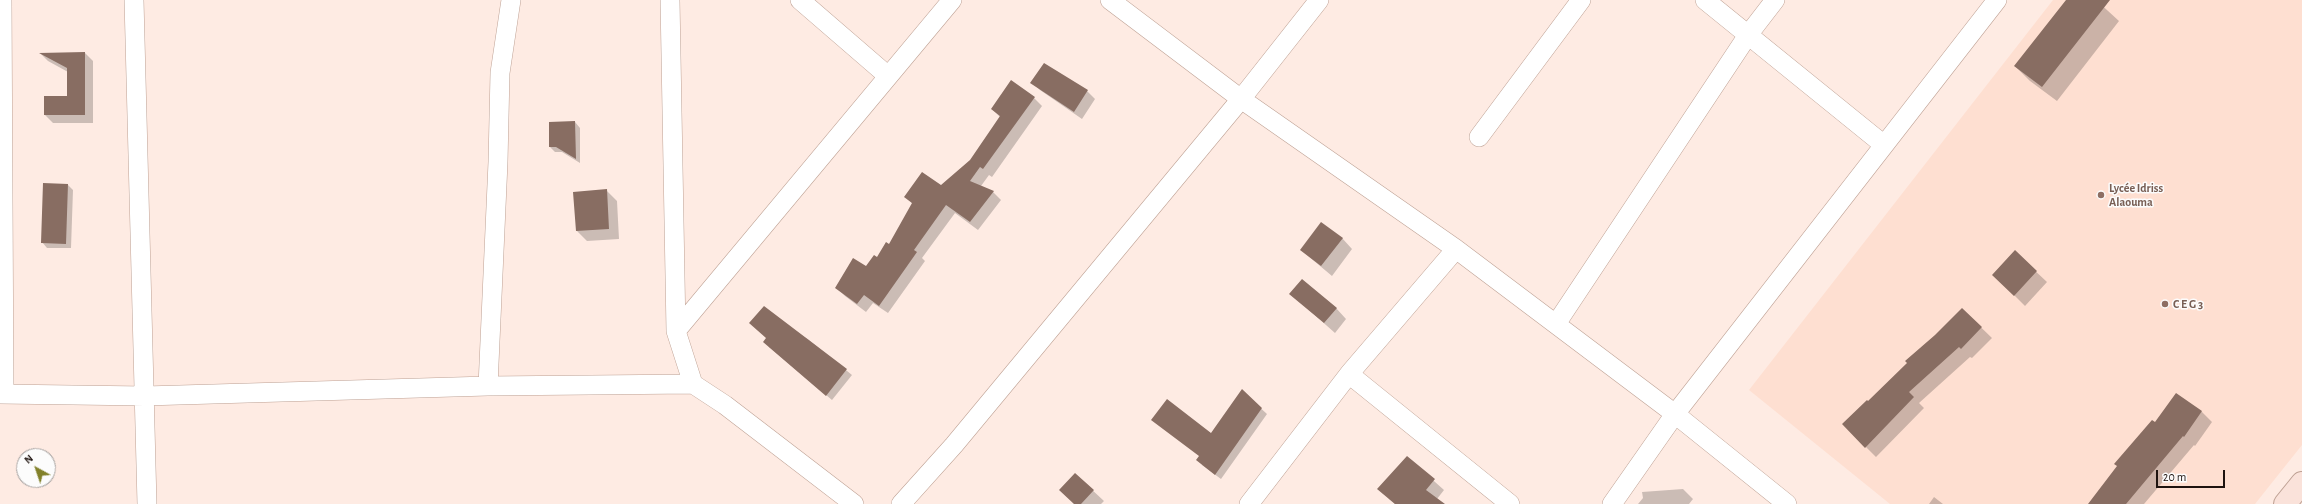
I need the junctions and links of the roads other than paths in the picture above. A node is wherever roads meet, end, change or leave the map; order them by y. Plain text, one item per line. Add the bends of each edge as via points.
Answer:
1 (2, 0) edge
2 (134, 0) edge
3 (511, 0) edge
4 (670, 0) edge
5 (800, 0) edge
6 (952, 0) edge
7 (1110, 0) edge
8 (1319, 0) edge
9 (1581, 0) edge
10 (1705, 0) edge
11 (1775, 0) edge
12 (1997, 0) edge
13 (1748, 35) junction
14 (888, 76) junction
15 (1241, 99) junction
16 (1479, 137) dead end
17 (1884, 145) junction
18 (1456, 249) junction
19 (1556, 324) junction
20 (676, 331) junction
21 (1349, 374) junction
22 (693, 384) junction
23 (488, 386) junction
24 (2, 394) edge
25 (145, 396) junction
26 (1675, 414) junction
27 (2302, 483) edge
28 (147, 504) edge
29 (854, 504) edge
30 (900, 504) edge
31 (1249, 504) edge
32 (1510, 504) edge
33 (1612, 504) edge
34 (1787, 504) edge
35 (2285, 504) edge

1 - 24 street
2 - 25 street
3 - 23 street via 500,73
4 - 20 street
5 - 14 street
6 - 14 street
7 - 15 street
8 - 15 street
9 - 16 street
10 - 13 street
11 - 13 street
12 - 17 street
13 - 17 street
13 - 19 street
14 - 20 street
15 - 18 street
15 - 30 street via 954,445
17 - 26 street
18 - 19 street
18 - 21 street
19 - 26 street
20 - 22 street
21 - 31 street
21 - 32 street
22 - 23 street
22 - 29 street via 725,405
23 - 25 street
24 - 25 street
25 - 28 street
26 - 33 street
26 - 34 street
27 - 35 street

